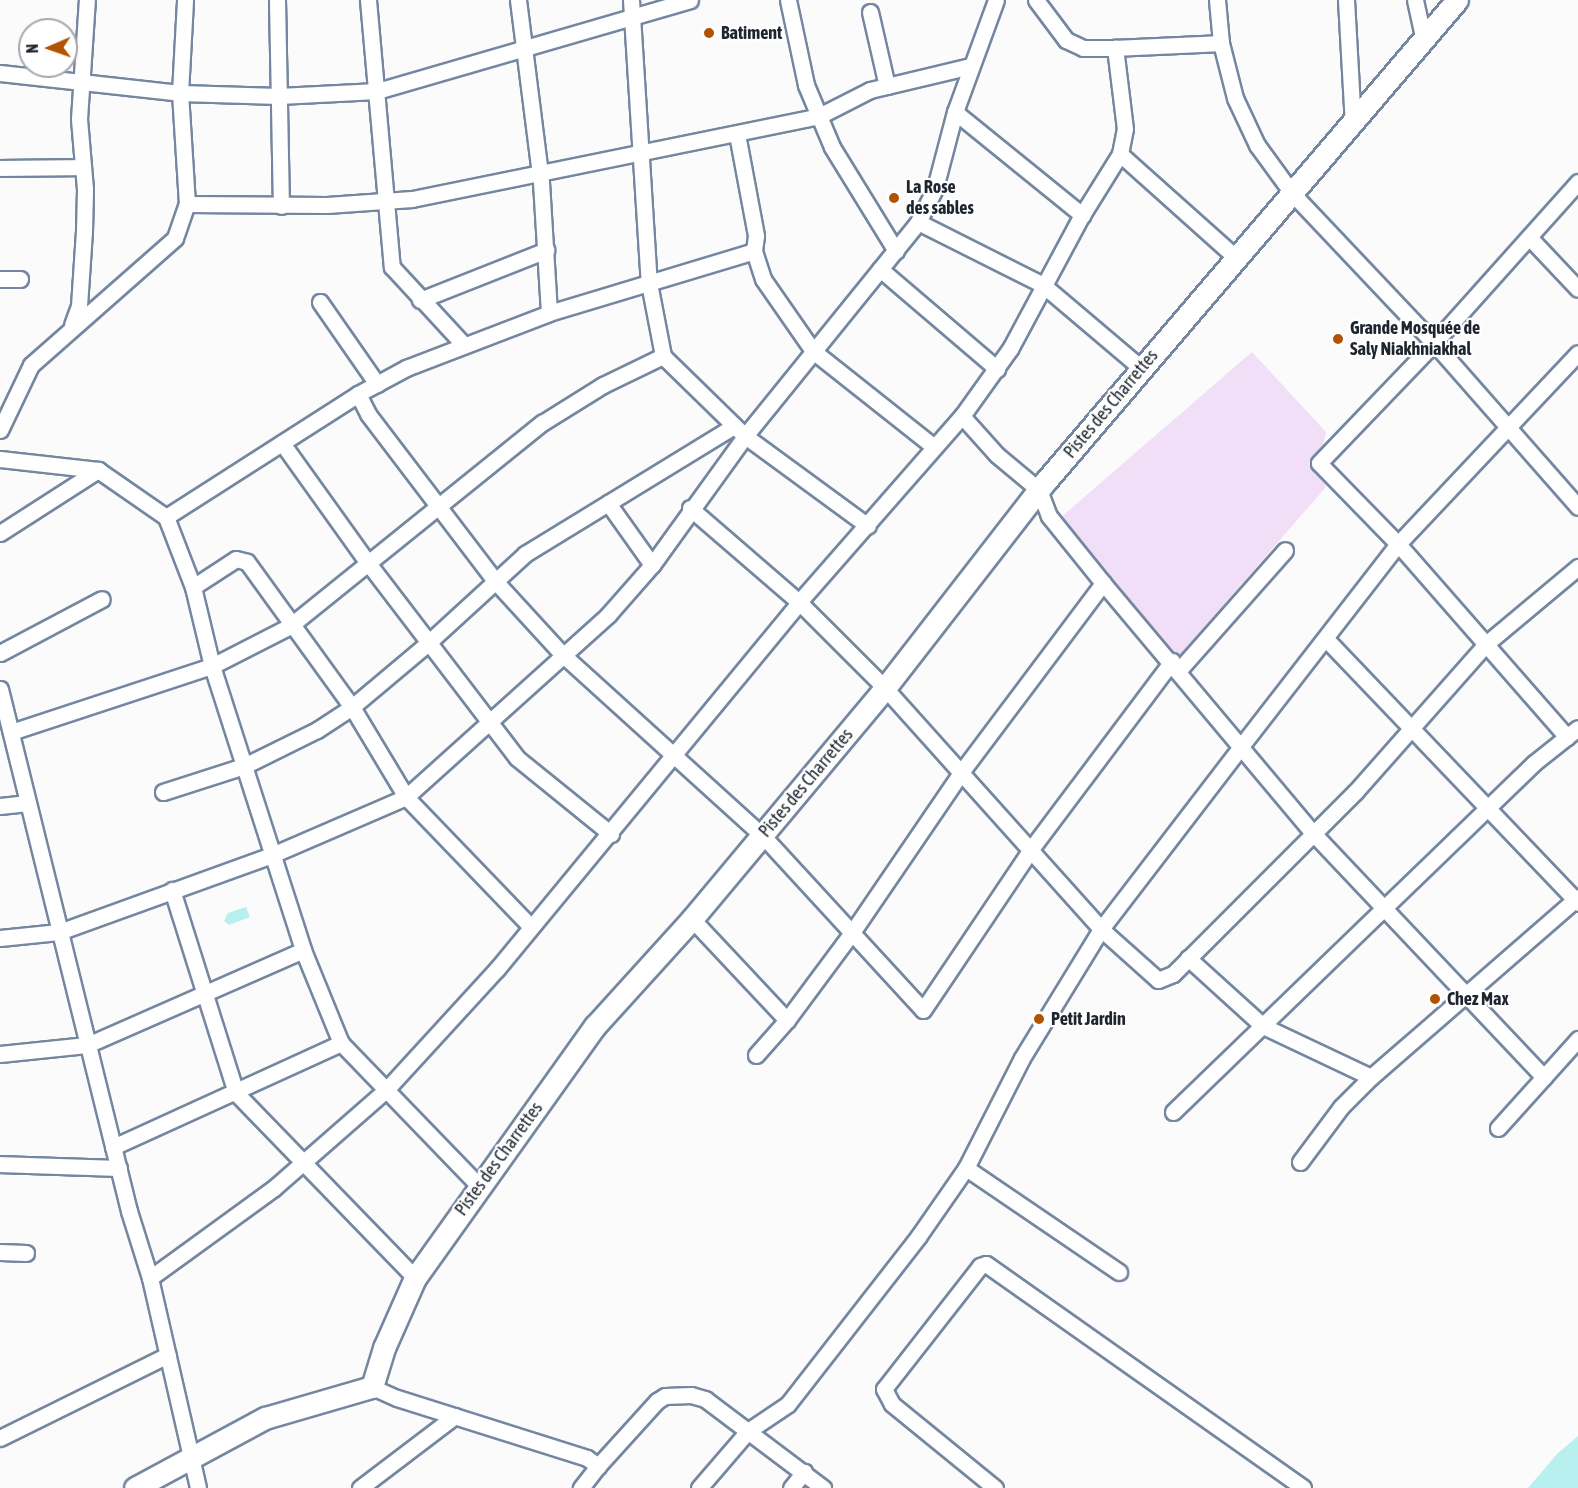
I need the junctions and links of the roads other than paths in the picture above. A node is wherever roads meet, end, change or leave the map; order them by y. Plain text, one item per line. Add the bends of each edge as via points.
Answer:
1 (87, 0) edge
2 (185, 0) edge
3 (277, 0) edge
4 (368, 0) edge
5 (518, 0) edge
6 (631, 0) edge
7 (690, 0) edge
8 (788, 0) edge
9 (996, 0) edge
10 (1036, 0) edge
11 (1217, 0) edge
12 (1346, 0) edge
13 (1415, 0) edge
14 (1457, 0) edge
15 (870, 12) dead end
16 (633, 17) junction
17 (1424, 41) junction
18 (1221, 43) junction
19 (1115, 48) junction
20 (524, 49) junction
21 (971, 66) junction
22 (0, 73) edge
23 (83, 82) junction
24 (887, 86) junction
25 (377, 91) junction
26 (180, 93) junction
27 (279, 96) junction
28 (955, 112) junction
29 (819, 116) junction
30 (1353, 126) junction
31 (737, 134) junction
32 (639, 150) junction
33 (1120, 154) junction
34 (83, 167) junction
35 (0, 168) edge
36 (540, 172) junction
37 (1578, 182) edge
38 (1292, 193) junction
39 (187, 204) junction
40 (385, 204) junction
41 (281, 206) junction
42 (1082, 215) junction
43 (918, 222) junction
44 (1529, 237) junction
45 (546, 249) junction
46 (896, 250) junction
47 (754, 251) junction
48 (1235, 258) junction
49 (880, 269) junction
50 (0, 279) edge
51 (20, 279) dead end
52 (650, 283) junction
53 (1043, 285) junction
54 (1578, 289) edge
55 (420, 300) junction
56 (320, 302) dead end
57 (549, 313) junction
58 (72, 325) junction
59 (1434, 343) junction
60 (463, 344) junction
61 (813, 351) junction
62 (1578, 353) edge
63 (663, 356) junction
64 (997, 369) junction
65 (1142, 369) junction
66 (377, 384) junction
67 (358, 394) junction
68 (962, 416) junction
69 (1510, 429) junction
70 (0, 430) edge
71 (739, 431) junction
72 (282, 443) junction
73 (934, 447) junction
74 (0, 459) edge
75 (98, 470) junction
76 (1039, 490) junction
77 (608, 503) junction
78 (439, 504) junction
79 (1578, 507) edge
80 (690, 508) junction
81 (166, 517) junction
82 (867, 526) junction
83 (0, 533) edge
84 (1398, 544) junction
85 (1285, 550) dead end
86 (368, 563) junction
87 (652, 565) junction
88 (1578, 567) edge
89 (496, 582) junction
90 (1103, 583) junction
91 (193, 587) junction
92 (102, 599) dead end
93 (798, 602) junction
94 (290, 626) junction
95 (1326, 639) junction
96 (428, 643) junction
97 (1487, 643) junction
98 (0, 653) edge
99 (562, 654) junction
100 (212, 666) junction
101 (1175, 666) junction
102 (885, 688) junction
103 (0, 691) edge
104 (352, 707) junction
105 (486, 720) junction
106 (1412, 730) junction
107 (11, 732) junction
108 (1572, 733) edge
109 (1242, 745) junction
110 (673, 753) junction
111 (244, 766) junction
112 (962, 771) junction
113 (163, 792) dead end
114 (406, 796) junction
115 (28, 803) junction
116 (0, 806) edge
117 (1488, 808) junction
118 (1313, 833) junction
119 (611, 834) junction
120 (763, 836) junction
121 (1031, 849) junction
122 (272, 855) junction
123 (172, 890) junction
124 (1577, 900) edge
125 (1386, 907) junction
126 (692, 919) junction
127 (531, 927) junction
128 (1101, 929) junction
129 (853, 931) junction
130 (59, 932) junction
131 (0, 938) edge
132 (303, 950) junction
133 (1188, 958) junction
134 (204, 993) junction
135 (1466, 994) junction
136 (787, 1020) junction
137 (1263, 1026) junction
138 (341, 1043) junction
139 (87, 1045) junction
140 (1576, 1045) edge
141 (0, 1054) edge
142 (756, 1055) dead end
143 (1371, 1077) junction
144 (1544, 1077) junction
145 (386, 1090) junction
146 (236, 1093) junction
147 (1173, 1112) dead end
148 (1498, 1128) dead end
149 (113, 1147) junction
150 (304, 1162) junction
151 (1300, 1162) dead end
152 (0, 1164) edge
153 (118, 1168) junction
154 (966, 1168) junction
155 (480, 1186) junction
156 (0, 1252) edge
157 (26, 1253) dead end
158 (1119, 1272) dead end
159 (150, 1278) junction
160 (415, 1278) junction
161 (168, 1355) junction
162 (372, 1387) junction
163 (455, 1416) junction
164 (748, 1431) junction
165 (0, 1438) edge
166 (192, 1458) junction
167 (598, 1466) junction
168 (804, 1472) junction
169 (135, 1488) edge
170 (198, 1488) edge
171 (360, 1488) edge
172 (581, 1488) edge
173 (699, 1488) edge
174 (791, 1488) edge
175 (823, 1488) edge
176 (995, 1488) edge
177 (1303, 1488) edge

1 - 23 street
2 - 26 street
3 - 27 street
4 - 25 street
5 - 20 street
6 - 16 street
7 - 16 street
8 - 29 street via 806,85
9 - 21 street
10 - 19 street via 1066,40 1083,48
11 - 18 street
12 - 30 street
13 - 17 street
14 - 17 main road, Pistes des Charrettes
15 - 24 street
16 - 20 street
16 - 32 street
17 - 30 main road, Pistes des Charrettes
18 - 19 street
18 - 38 street via 1245,123
19 - 33 street via 1125,129
20 - 25 street
20 - 36 street
21 - 24 street
21 - 28 street
22 - 23 street
23 - 26 street
23 - 34 street via 79,119
24 - 29 street
25 - 27 street
25 - 40 street
26 - 27 street
26 - 39 street
27 - 41 street
28 - 42 street
28 - 43 street via 935,188
29 - 31 street
29 - 46 street via 832,147
30 - 38 main road, Pistes des Charrettes
31 - 32 street
31 - 47 street via 756,236
32 - 36 street
32 - 52 street
33 - 42 street
33 - 48 street
34 - 35 street
34 - 58 street via 79,306
36 - 40 street
36 - 45 street
37 - 44 street
38 - 48 main road, Pistes des Charrettes
38 - 59 street
39 - 41 street
39 - 58 street via 175,238
40 - 41 street
40 - 55 street via 392,267
42 - 53 street
43 - 46 street
43 - 53 street
44 - 54 street
44 - 59 street
45 - 55 street
45 - 57 street
46 - 49 street
47 - 52 street
47 - 61 street via 763,279
48 - 65 main road, Pistes des Charrettes
49 - 61 street
49 - 64 street
50 - 51 street
52 - 57 street
52 - 63 street
53 - 64 street via 1023,328
53 - 65 street
55 - 60 street
56 - 66 street
57 - 60 street
58 - 70 street via 31,365
59 - 69 street
59 - 84 street via 1321,460 1326,473
60 - 66 street
61 - 71 street
61 - 73 street
62 - 69 street
63 - 71 street
63 - 78 street via 568,405
64 - 68 street
65 - 76 main road, Pistes des Charrettes
66 - 67 street
67 - 72 street
67 - 78 street via 369,414
68 - 73 street
68 - 76 street via 997,455
69 - 79 street
69 - 84 street
71 - 77 street
71 - 80 street
71 - 82 street
72 - 81 street
72 - 86 street
73 - 82 street
74 - 75 street
75 - 81 street
75 - 83 street
76 - 90 street via 1049,516
76 - 102 main road, Pistes des Charrettes
77 - 87 street
77 - 89 street via 525,554
78 - 86 street
78 - 89 street
80 - 87 street
80 - 93 street
81 - 91 street
82 - 93 street
84 - 95 street
84 - 97 street
85 - 101 street
86 - 94 street
86 - 96 street
87 - 99 street via 608,615
88 - 97 street
89 - 96 street
89 - 99 street
90 - 101 street
90 - 112 street
91 - 94 street via 241,557
91 - 100 street
92 - 98 street
93 - 102 street
93 - 110 street
94 - 100 street
94 - 104 street
95 - 106 street
95 - 109 street
96 - 104 street
96 - 105 street
97 - 106 street
97 - 108 street
99 - 105 street
99 - 110 street
100 - 107 street
100 - 111 street
101 - 109 street
101 - 121 street
102 - 112 street
102 - 120 main road, Pistes des Charrettes
103 - 107 street
104 - 111 street via 294,743
104 - 114 street
105 - 114 street
105 - 119 street via 518,758
106 - 117 street
106 - 118 street
107 - 115 street
108 - 117 street
109 - 118 street
109 - 128 street
110 - 119 street
110 - 120 street
111 - 113 street
111 - 122 street
112 - 121 street
112 - 129 street
114 - 122 street
114 - 127 street
115 - 116 street
115 - 130 street
117 - 124 street
117 - 125 street
118 - 125 street
118 - 133 street
119 - 127 street
120 - 126 main road, Pistes des Charrettes
120 - 129 street
121 - 128 street
121 - 129 street via 923,1010
122 - 123 street
122 - 132 street
123 - 130 street
123 - 134 street
124 - 135 street
125 - 135 street
125 - 137 street
126 - 136 street
126 - 155 main road, Pistes des Charrettes via 595,1026
127 - 145 street
128 - 133 street via 1158,980 1173,974
128 - 154 street via 1022,1058
129 - 136 street
130 - 131 street
130 - 139 street
132 - 134 street
132 - 138 street
133 - 137 street
134 - 139 street
134 - 146 street
135 - 143 street
135 - 144 street
136 - 142 street
137 - 143 street
137 - 147 street
138 - 145 street
138 - 146 street
139 - 141 street
139 - 149 street
140 - 144 street
143 - 151 street via 1341,1107
144 - 148 street
145 - 150 street
145 - 155 street
146 - 149 street
146 - 150 street
149 - 153 street
150 - 159 street
150 - 160 street
152 - 153 street
153 - 159 street
154 - 158 street
154 - 164 street via 801,1389 781,1410
155 - 160 main road, Pistes des Charrettes
156 - 157 street
159 - 161 street
160 - 162 main road, Pistes des Charrettes via 384,1348
161 - 165 street
161 - 166 street
162 - 163 street
162 - 166 main road via 265,1418
163 - 167 street via 574,1452
163 - 171 street
164 - 167 street via 705,1399 665,1396
164 - 168 street
164 - 173 street
166 - 169 main road
166 - 170 street
167 - 172 street
168 - 174 street
168 - 175 street
176 - 177 street via 892,1404 884,1389 980,1266 986,1264

